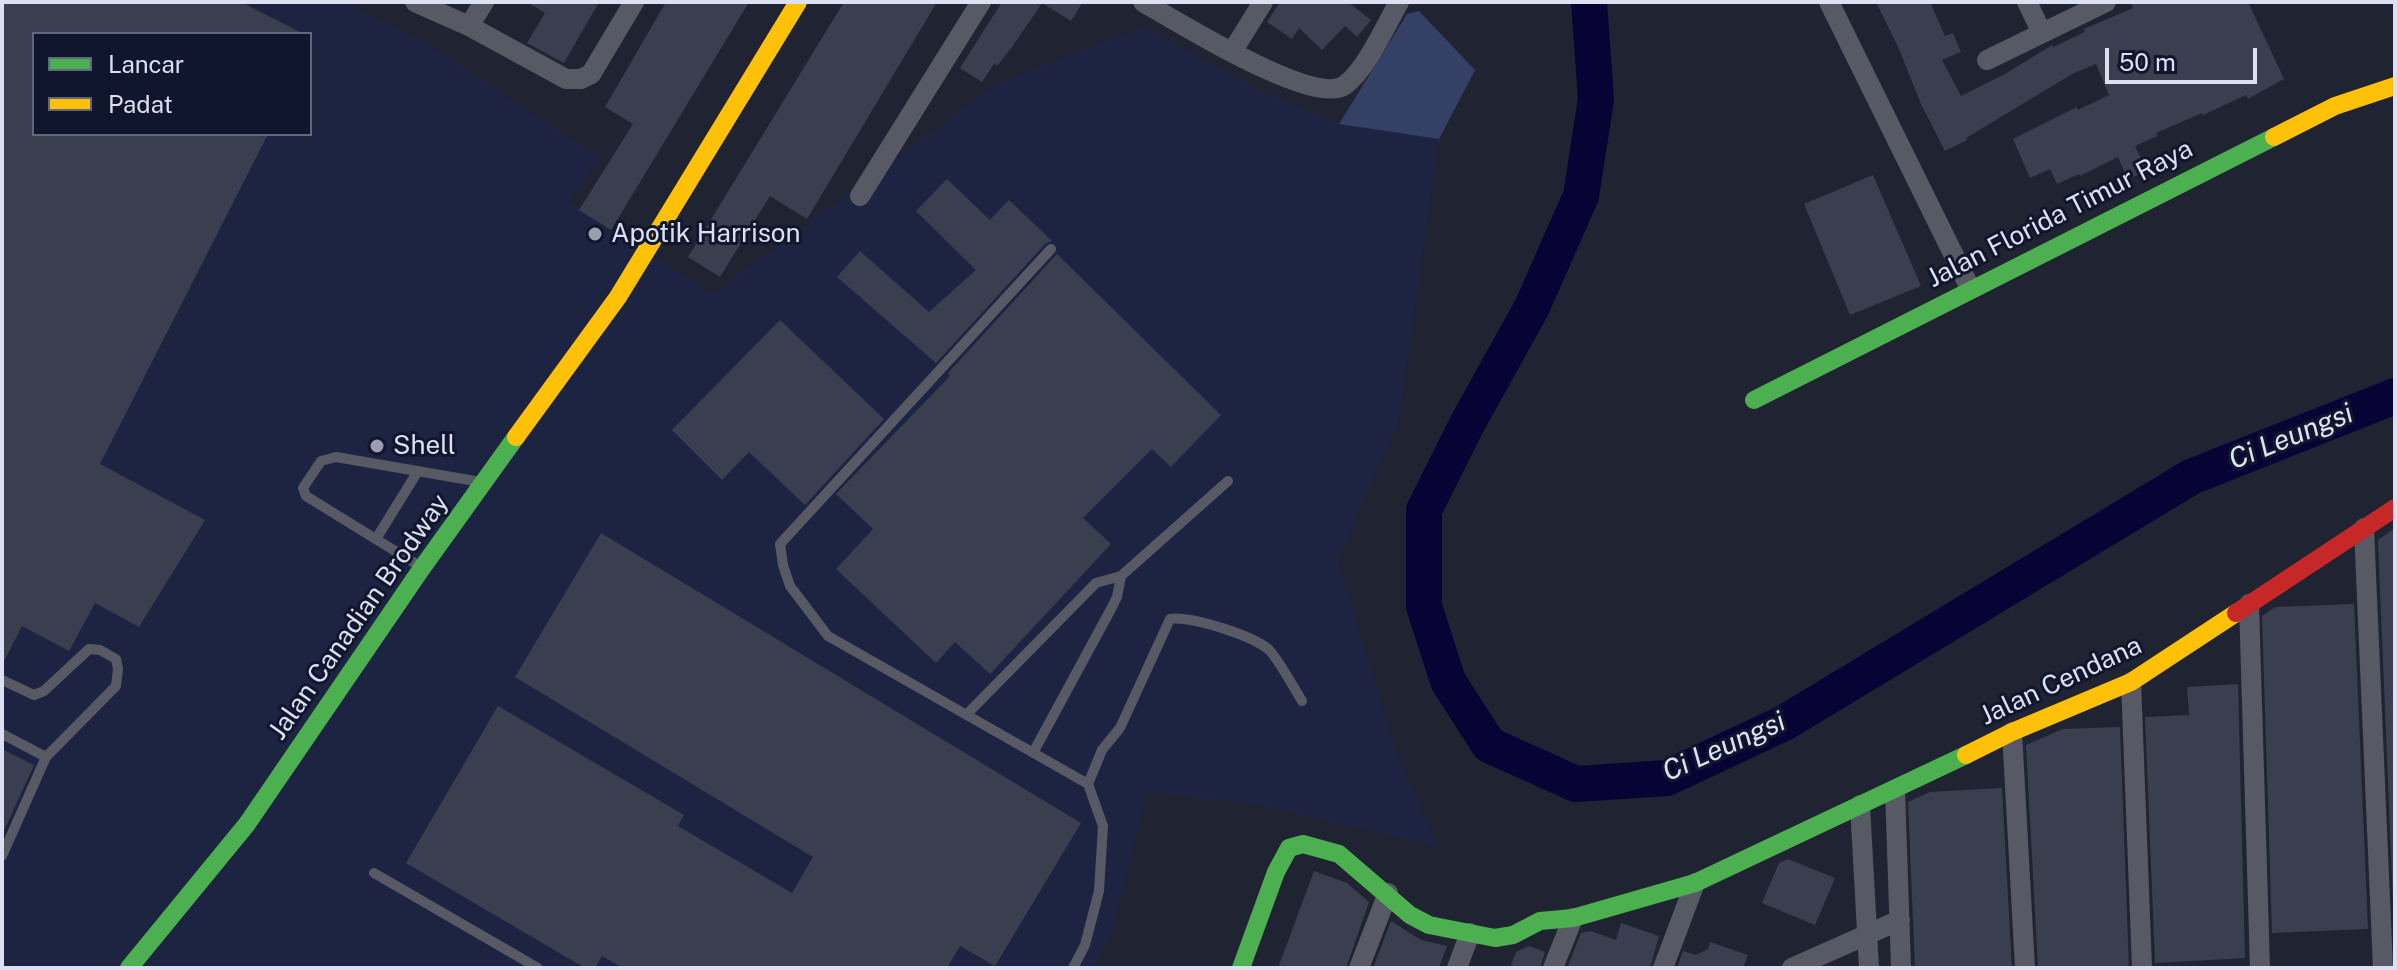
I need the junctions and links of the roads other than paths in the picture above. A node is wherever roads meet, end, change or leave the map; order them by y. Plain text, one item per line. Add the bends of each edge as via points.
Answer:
1 (415, 2) edge
2 (484, 2) edge
3 (634, 2) edge
4 (798, 2) edge
5 (981, 2) edge
6 (1143, 2) edge
7 (1263, 2) edge
8 (1399, 2) edge
9 (1829, 2) edge
10 (2027, 2) edge
11 (2106, 2) edge
12 (469, 26) junction
13 (2042, 33) junction
14 (1232, 52) junction
15 (1987, 60) dead end
16 (2395, 86) edge
17 (860, 196) dead end
18 (1051, 249) dead end
19 (1970, 288) junction
20 (1754, 400) dead end
21 (418, 471) junction
22 (1228, 481) dead end
23 (485, 483) junction
24 (2395, 508) edge
25 (2364, 528) junction
26 (376, 539) junction
27 (422, 568) junction
28 (1121, 576) junction
29 (2249, 604) junction
30 (2, 680) edge
31 (2131, 682) junction
32 (1302, 701) dead end
33 (967, 714) junction
34 (2012, 732) junction
35 (2, 734) edge
36 (1034, 751) junction
37 (46, 757) junction
38 (1088, 784) junction
39 (1895, 790) junction
40 (1860, 805) junction
41 (2, 856) edge
42 (374, 873) dead end
43 (1695, 883) junction
44 (1388, 893) junction
45 (1573, 918) junction
46 (1900, 920) junction
47 (1470, 933) junction
48 (1868, 935) junction
49 (129, 968) edge
50 (538, 968) edge
51 (1073, 968) edge
52 (1241, 968) edge
53 (1359, 968) edge
54 (1457, 968) edge
55 (1553, 968) edge
56 (1663, 968) edge
57 (1792, 968) edge
58 (1869, 968) edge
59 (1901, 968) edge
60 (2025, 968) edge
61 (2142, 968) edge
62 (2260, 968) edge
63 (2383, 968) edge

1 - 12 street
2 - 12 street
3 - 12 street via 591,74 581,79 566,79
4 - 23 street, Jalan Canadian Brodway via 618,297
5 - 17 street
6 - 14 street
7 - 14 street
8 - 14 street via 1355,77 1341,88 1281,76
9 - 19 street
10 - 13 street
11 - 13 street
13 - 15 street
16 - 19 street, Jalan Florida Timur Raya via 2335,106
18 - 33 lane via 780,544 790,586 828,636
19 - 20 street, Jalan Florida Timur Raya
21 - 23 lane
21 - 26 lane
21 - 26 lane via 332,457 321,461 303,488 306,496
22 - 28 lane
23 - 27 street, Jalan Canadian Brodway
24 - 25 street, Jalan Cendana
25 - 29 street, Jalan Cendana
25 - 63 street
26 - 27 lane
27 - 49 street, Jalan Canadian Brodway via 247,824
28 - 33 lane via 1096,583
28 - 36 lane via 1117,597
29 - 31 street, Jalan Cendana
29 - 62 street
30 - 37 lane via 34,695 89,649 116,659 116,686
31 - 34 street, Jalan Cendana
31 - 61 street
32 - 38 lane via 1259,641 1208,624 1170,619
33 - 36 lane
34 - 39 street, Jalan Cendana
34 - 60 street
35 - 37 lane
36 - 38 lane
37 - 41 lane
38 - 51 lane via 1103,826 1099,891 1085,945
39 - 40 street, Jalan Cendana
39 - 46 street
40 - 43 street, Jalan Cendana
40 - 48 street
42 - 50 lane
43 - 45 street, Jalan Cendana
43 - 56 street
44 - 47 street, Jalan Cendana via 1429,925
44 - 52 street, Jalan Cendana via 1339,854 1303,844 1289,848
44 - 53 street
45 - 47 street, Jalan Cendana via 1540,921 1495,938
45 - 55 street
46 - 48 street
46 - 59 street
47 - 54 street
48 - 57 street
48 - 58 street

